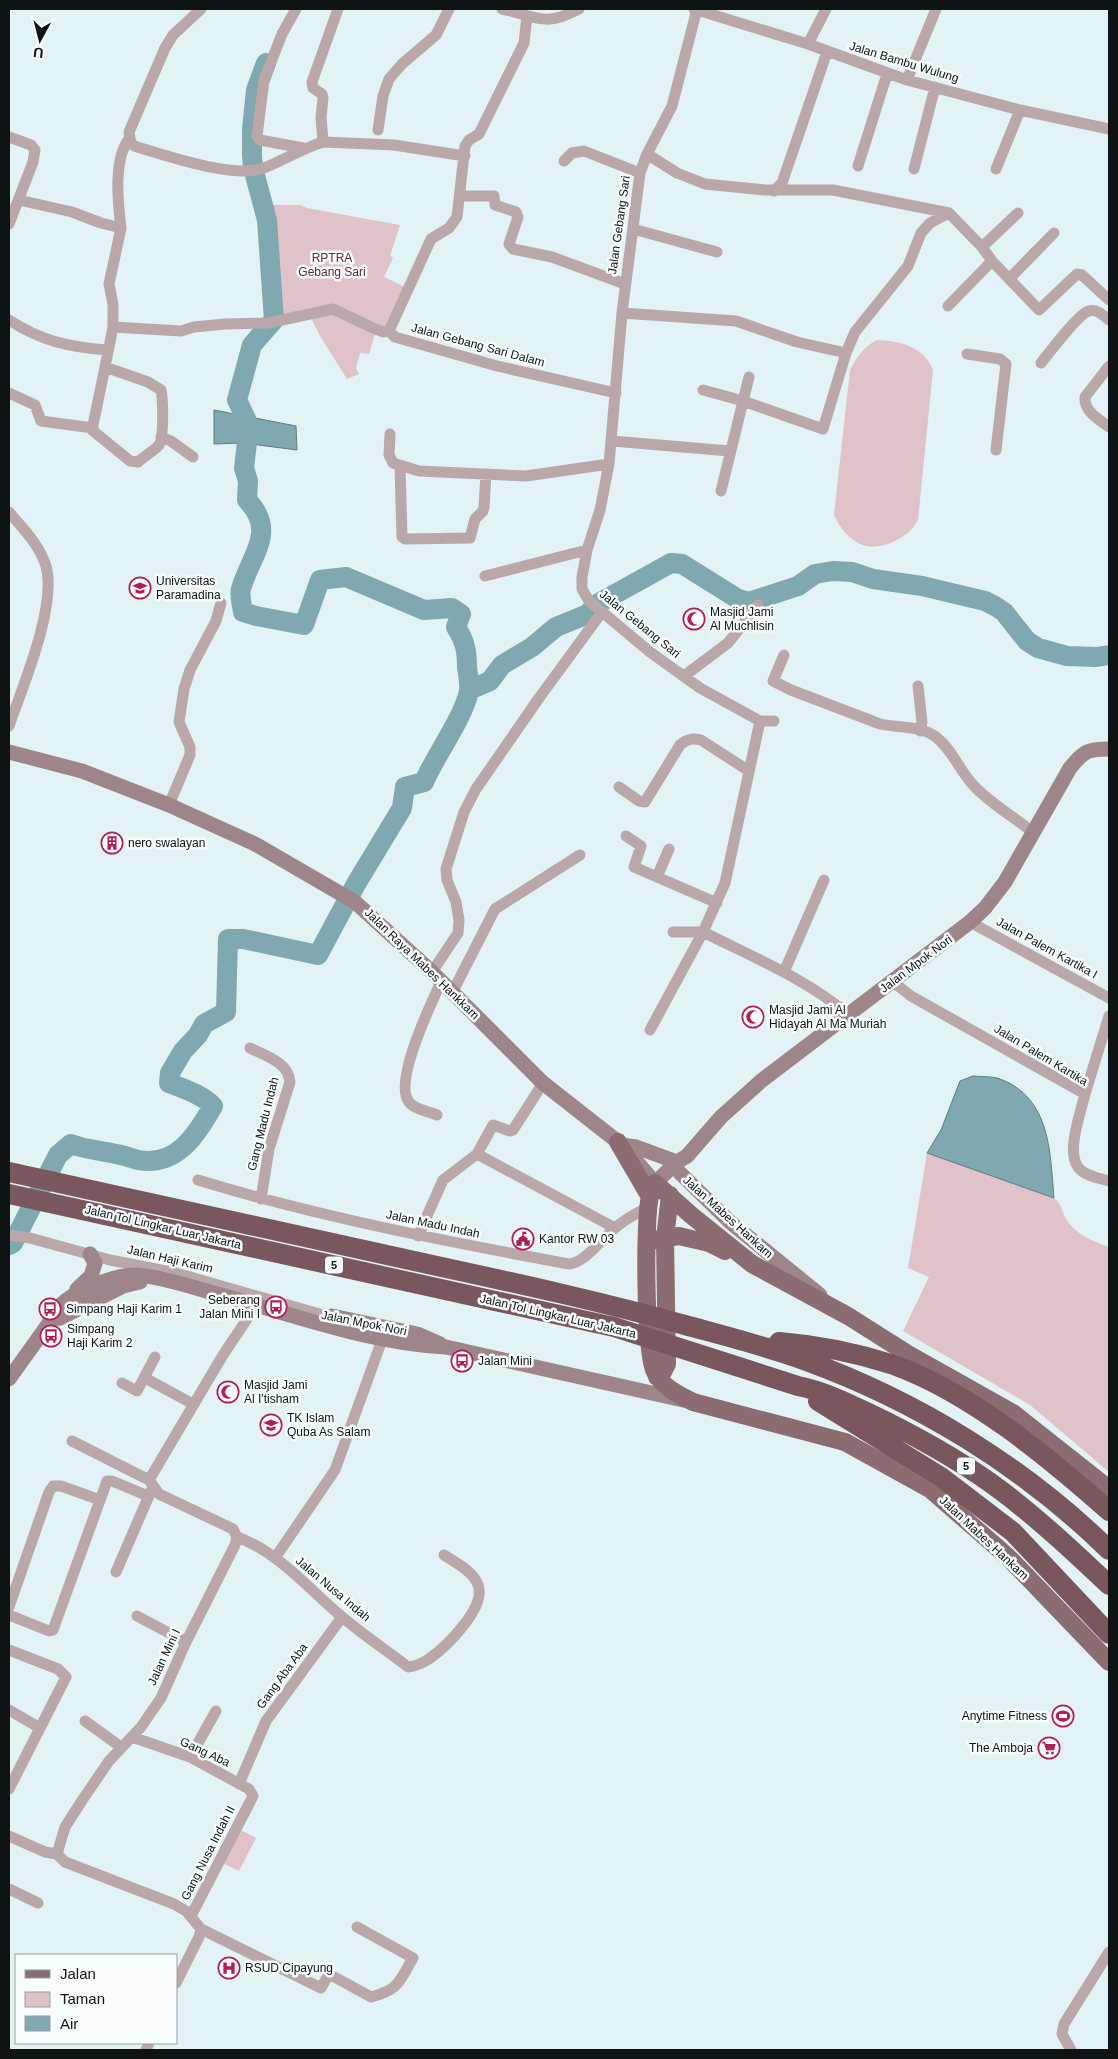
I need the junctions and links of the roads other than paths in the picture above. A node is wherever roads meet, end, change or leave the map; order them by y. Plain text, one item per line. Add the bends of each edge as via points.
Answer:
1 (201, 9) edge
2 (296, 9) edge
3 (338, 9) edge
4 (449, 9) edge
5 (502, 9) edge
6 (578, 9) edge
7 (696, 9) edge
8 (826, 9) edge
9 (936, 9) edge
10 (527, 16) junction
11 (808, 44) junction
12 (827, 52) junction
13 (887, 74) junction
14 (907, 80) junction
15 (935, 87) junction
16 (1020, 110) junction
17 (1109, 129) edge
18 (378, 130) dead end
19 (9, 137) edge
20 (129, 139) junction
21 (323, 142) junction
22 (303, 148) junction
23 (647, 154) junction
24 (465, 156) junction
25 (564, 161) dead end
26 (858, 166) dead end
27 (914, 169) dead end
28 (996, 169) dead end
29 (640, 173) junction
30 (774, 191) junction
31 (460, 196) junction
32 (19, 200) junction
33 (1018, 212) dead end
34 (949, 213) junction
35 (9, 224) edge
36 (121, 228) junction
37 (633, 229) junction
38 (1054, 233) dead end
39 (982, 247) junction
40 (717, 252) dead end
41 (992, 261) junction
42 (1010, 279) junction
43 (625, 284) junction
44 (1109, 300) edge
45 (948, 306) dead end
46 (622, 313) junction
47 (9, 320) edge
48 (1109, 320) edge
49 (113, 327) junction
50 (389, 331) junction
51 (107, 350) junction
52 (846, 353) junction
53 (967, 354) dead end
54 (1041, 362) dead end
55 (1109, 366) edge
56 (105, 367) junction
57 (750, 377) dead end
58 (703, 390) dead end
59 (9, 393) edge
60 (616, 393) junction
61 (743, 401) junction
62 (1109, 427) edge
63 (93, 428) junction
64 (390, 434) dead end
65 (162, 437) junction
66 (612, 441) junction
67 (996, 450) dead end
68 (730, 451) junction
69 (193, 457) dead end
70 (609, 464) junction
71 (400, 466) junction
72 (486, 474) junction
73 (721, 491) dead end
74 (9, 512) edge
75 (588, 550) junction
76 (485, 576) dead end
77 (221, 603) dead end
78 (758, 605) dead end
79 (602, 612) junction
80 (784, 655) dead end
81 (684, 676) junction
82 (918, 686) dead end
83 (760, 721) junction
84 (774, 721) dead end
85 (9, 726) edge
86 (920, 731) junction
87 (1109, 749) edge
88 (9, 752) edge
89 (749, 771) junction
90 (619, 787) dead end
91 (169, 805) junction
92 (1034, 833) junction
93 (626, 836) dead end
94 (669, 849) dead end
95 (580, 855) dead end
96 (657, 877) junction
97 (824, 880) dead end
98 (717, 903) junction
99 (970, 922) junction
100 (673, 932) dead end
101 (703, 932) junction
102 (784, 972) junction
103 (442, 982) junction
104 (893, 982) junction
105 (1109, 998) edge
106 (849, 1015) junction
107 (1109, 1016) edge
108 (650, 1030) dead end
109 (250, 1048) dead end
110 (543, 1083) junction
111 (1085, 1094) junction
112 (437, 1115) dead end
113 (620, 1143) junction
114 (477, 1154) junction
115 (681, 1164) junction
116 (12, 1173) edge
117 (198, 1180) dead end
118 (1109, 1181) edge
119 (10, 1194) edge
120 (670, 1195) junction
121 (651, 1196) junction
122 (260, 1199) junction
123 (615, 1228) junction
124 (9, 1235) edge
125 (418, 1236) junction
126 (665, 1238) junction
127 (647, 1241) junction
128 (90, 1254) junction
129 (752, 1264) junction
130 (161, 1275) junction
131 (63, 1302) junction
132 (257, 1304) junction
133 (278, 1312) junction
134 (323, 1315) junction
135 (848, 1316) junction
136 (52, 1319) junction
137 (368, 1330) junction
138 (382, 1340) junction
139 (754, 1344) junction
140 (446, 1347) junction
141 (156, 1357) dead end
142 (658, 1367) junction
143 (144, 1378) junction
144 (9, 1379) edge
145 (122, 1383) dead end
146 (608, 1384) junction
147 (798, 1386) junction
148 (694, 1402) junction
149 (193, 1404) junction
150 (72, 1441) dead end
151 (150, 1487) junction
152 (1109, 1489) edge
153 (100, 1500) junction
154 (1109, 1511) edge
155 (237, 1537) junction
156 (1109, 1550) edge
157 (444, 1555) dead end
158 (275, 1558) junction
159 (116, 1572) dead end
160 (1109, 1586) edge
161 (9, 1607) edge
162 (9, 1615) edge
163 (136, 1616) dead end
164 (342, 1617) junction
165 (1109, 1634) edge
166 (186, 1642) junction
167 (9, 1650) edge
168 (1109, 1662) edge
169 (9, 1710) edge
170 (216, 1711) dead end
171 (85, 1722) dead end
172 (40, 1728) junction
173 (132, 1737) junction
174 (121, 1747) junction
175 (190, 1757) junction
176 (239, 1784) junction
177 (9, 1789) edge
178 (249, 1803) joint
179 (9, 1836) edge
180 (57, 1854) junction
181 (9, 1889) edge
182 (38, 1903) dead end
183 (191, 1916) junction
184 (357, 1927) dead end
185 (201, 1929) junction
186 (1109, 1952) edge
187 (178, 1979) edge
188 (1071, 2050) edge

1 - 20 street via 173,35 165,48 129,132
2 - 22 street via 270,60 264,80 257,136 260,140
3 - 21 street via 312,82 313,88 323,98
4 - 18 street via 436,35 389,79
5 - 10 street
6 - 10 street via 549,20
7 - 11 street, Jalan Bambu Wulung
7 - 23 street, Jalan Gebang Sari via 672,106
8 - 11 street
9 - 14 street
10 - 24 street, Jalan Gebang Sari Dalam via 524,43 479,134 465,146
11 - 12 street, Jalan Bambu Wulung
12 - 13 street, Jalan Bambu Wulung
12 - 30 street via 782,183
13 - 14 street, Jalan Bambu Wulung
13 - 26 street
14 - 15 street, Jalan Bambu Wulung
15 - 16 street, Jalan Bambu Wulung
15 - 27 street
16 - 17 street, Jalan Bambu Wulung
16 - 28 street
19 - 32 street via 31,145 35,150
20 - 22 street via 130,144 137,147 229,171 263,168
20 - 36 street via 122,152 119,170
21 - 22 street
21 - 24 street via 394,145
23 - 29 street, Jalan Gebang Sari
23 - 30 street via 696,181
24 - 31 street, Jalan Gebang Sari Dalam
25 - 29 street via 572,153 584,151
29 - 37 street, Jalan Gebang Sari
30 - 34 street via 833,190
31 - 43 street via 494,196 496,205 516,212 518,217 509,244 513,249 552,257
31 - 50 street, Jalan Gebang Sari Dalam via 454,222 431,239
32 - 35 street
32 - 36 street
33 - 39 street
34 - 39 street
34 - 52 street via 930,223 921,233 908,266 855,332
36 - 49 street via 108,284 113,304
37 - 40 street
37 - 43 street, Jalan Gebang Sari
38 - 42 street
39 - 41 street
41 - 42 street
41 - 45 street
42 - 44 street via 1039,310 1073,276 1080,274
43 - 46 street, Jalan Gebang Sari
46 - 52 street via 736,321 797,342
46 - 60 street, Jalan Gebang Sari
47 - 51 street via 49,341
48 - 54 street via 1094,311 1082,314
49 - 50 street via 181,331 225,324 268,323 332,309 383,332
49 - 51 street
50 - 60 street, Jalan Gebang Sari Dalam via 395,337 497,366
51 - 56 street
52 - 61 street via 823,429
53 - 67 street via 1000,359 1006,364
55 - 62 street via 1084,402 1088,410
56 - 63 street
56 - 65 street via 161,390
57 - 61 street
58 - 61 street
59 - 63 street via 35,405 41,421
60 - 66 street, Jalan Gebang Sari
61 - 68 street
63 - 65 street via 133,462 138,462 156,448
64 - 71 street via 389,455 393,463
65 - 69 street
66 - 68 street
66 - 70 street, Jalan Gebang Sari
68 - 73 street
70 - 72 street via 526,476
70 - 75 street, Jalan Gebang Sari
71 - 72 street via 419,471
71 - 72 street via 402,537 405,539 470,538 475,519 483,511
74 - 85 street via 35,542 45,564 48,592 38,641
75 - 76 street
75 - 79 street, Jalan Gebang Sari via 582,589 589,601
77 - 91 street via 216,621 190,670 184,689 180,722 190,754
78 - 81 street via 728,643
79 - 81 street, Jalan Gebang Sari
79 - 103 street via 476,788 464,812 446,869 459,920 458,934
80 - 86 street via 773,682 859,717
81 - 83 street, Jalan Gebang Sari
82 - 86 street
83 - 84 street
83 - 89 street
86 - 92 street via 934,736 975,788
87 - 92 main road, Jalan Mpok Nori via 1094,748 1083,752 1066,773
88 - 91 main road, Jalan Raya Mabes Hankkam via 82,771
89 - 90 street via 694,738 680,745 645,802
89 - 98 street via 725,883
91 - 103 main road, Jalan Raya Mabes Hankkam via 255,844 350,898
92 - 99 main road, Jalan Mpok Nori via 995,896
93 - 96 street via 641,846 634,867
94 - 96 street
95 - 103 street via 496,910
96 - 98 street
97 - 102 street
98 - 101 street
99 - 104 main road, Jalan Mpok Nori
99 - 105 street, Jalan Palem Kartika I
100 - 101 street
101 - 102 street
101 - 108 street
102 - 106 street
103 - 110 main road, Jalan Raya Mabes Hankkam
103 - 112 street via 416,1038 405,1088 411,1105
104 - 106 main road, Jalan Mpok Nori
104 - 111 street, Jalan Palem Kartika via 911,996
106 - 115 main road, Jalan Mpok Nori via 761,1081 721,1117
107 - 111 street
109 - 122 street, Gang Madu Indah via 285,1066 290,1074 268,1149
110 - 113 main road, Jalan Raya Mabes Hankkam
110 - 114 street via 513,1130 493,1124
111 - 118 street, Jalan Palem Kartika via 1073,1146 1075,1160 1085,1173
113 - 115 main road
113 - 121 main road
114 - 123 street
114 - 125 street via 443,1180
115 - 120 main road, Jalan Mpok Nori
115 - 121 main road, Jalan Mpok Nori
115 - 135 main road, Jalan Mabes Hankam via 730,1222
116 - 139 highway, Jalan Tol Lingkar Luar Jakarta / 5 via 566,1294
117 - 122 street, Jalan Madu Indah
119 - 147 highway, Jalan Tol Lingkar Luar Jakarta / 5 via 614,1327
120 - 121 main road, Jalan Mabes Hankam
120 - 126 main road, Jalan Mabes Hankam
120 - 129 main road, Jalan Mabes Hankam via 691,1216
121 - 123 street, Jalan Madu Indah
121 - 127 main road
122 - 125 street, Jalan Madu Indah
123 - 125 street, Jalan Madu Indah via 578,1263 569,1264
124 - 128 street, Jalan Haji Karim
126 - 127 main road
126 - 129 main road via 679,1236 709,1243
126 - 142 main road, Jalan Mabes Hankam via 666,1266
127 - 142 main road via 646,1266
128 - 130 street, Jalan Haji Karim
128 - 131 main road via 95,1263 94,1272
129 - 135 main road, Jalan Mabes Hankam
130 - 131 main road, Jalan Mpok Nori via 112,1278
130 - 132 main road, Jalan Mpok Nori
130 - 134 street, Jalan Haji Karim
130 - 136 main road, Jalan Mpok Nori via 123,1286
131 - 136 main road
132 - 133 main road, Jalan Mpok Nori
132 - 149 street
133 - 134 main road, Jalan Mpok Nori
133 - 137 main road, Jalan Mpok Nori
134 - 137 main road, Jalan Mpok Nori
135 - 152 main road, Jalan Mabes Hankam via 1013,1413
136 - 144 main road
137 - 138 main road, Jalan Mpok Nori
137 - 140 main road, Jalan Mpok Nori via 417,1334
138 - 140 main road, Jalan Mpok Nori
138 - 158 street via 335,1470
139 - 154 highway via 794,1343 864,1356 941,1387 988,1415 1054,1462
139 - 156 highway, Jalan Tol Lingkar Luar Jakarta / 5 via 806,1361 918,1411 1022,1475 1075,1516
140 - 146 main road, Jalan Mpok Nori
141 - 143 street
142 - 146 main road via 631,1384
142 - 148 main road, Jalan Mabes Hankam via 679,1395
143 - 145 street via 137,1392
143 - 149 street
146 - 148 main road, Jalan Mabes Hankam
147 - 160 highway, Jalan Tol Lingkar Luar Jakarta / 5 via 816,1389 846,1402 954,1459 1052,1532
147 - 165 highway via 941,1477 1014,1532
148 - 168 main road, Jalan Mabes Hankam via 845,1442 930,1489 1007,1556
149 - 151 street
150 - 151 street
151 - 153 street via 110,1480
151 - 155 street via 233,1529
151 - 159 street
153 - 161 street via 53,1486
153 - 162 street via 53,1630
155 - 158 street, Jalan Nusa Indah
155 - 166 street, Jalan Mini I
157 - 164 street, Jalan Nusa Indah via 473,1576 479,1586 479,1602 468,1621 430,1659 408,1667
158 - 164 street, Jalan Nusa Indah
163 - 166 street
164 - 176 street, Gang Aba Aba via 266,1721
166 - 173 street, Jalan Mini I via 161,1698
167 - 172 street via 58,1669 66,1677
169 - 172 street
170 - 175 street
171 - 174 street
172 - 177 street
173 - 174 street, Jalan Mini I
173 - 175 street, Gang Aba
174 - 180 street, Jalan Mini I via 72,1815
175 - 176 street, Gang Aba
176 - 178 street, Gang Aba via 252,1793
178 - 183 street, Gang Nusa Indah II
179 - 180 street
180 - 183 street via 65,1862 174,1904
181 - 182 street
183 - 185 street
184 - 185 street via 413,1958 398,1984 389,1992 371,1997 329,1974 321,1988
185 - 187 street
186 - 188 street via 1064,2024 1062,2034

